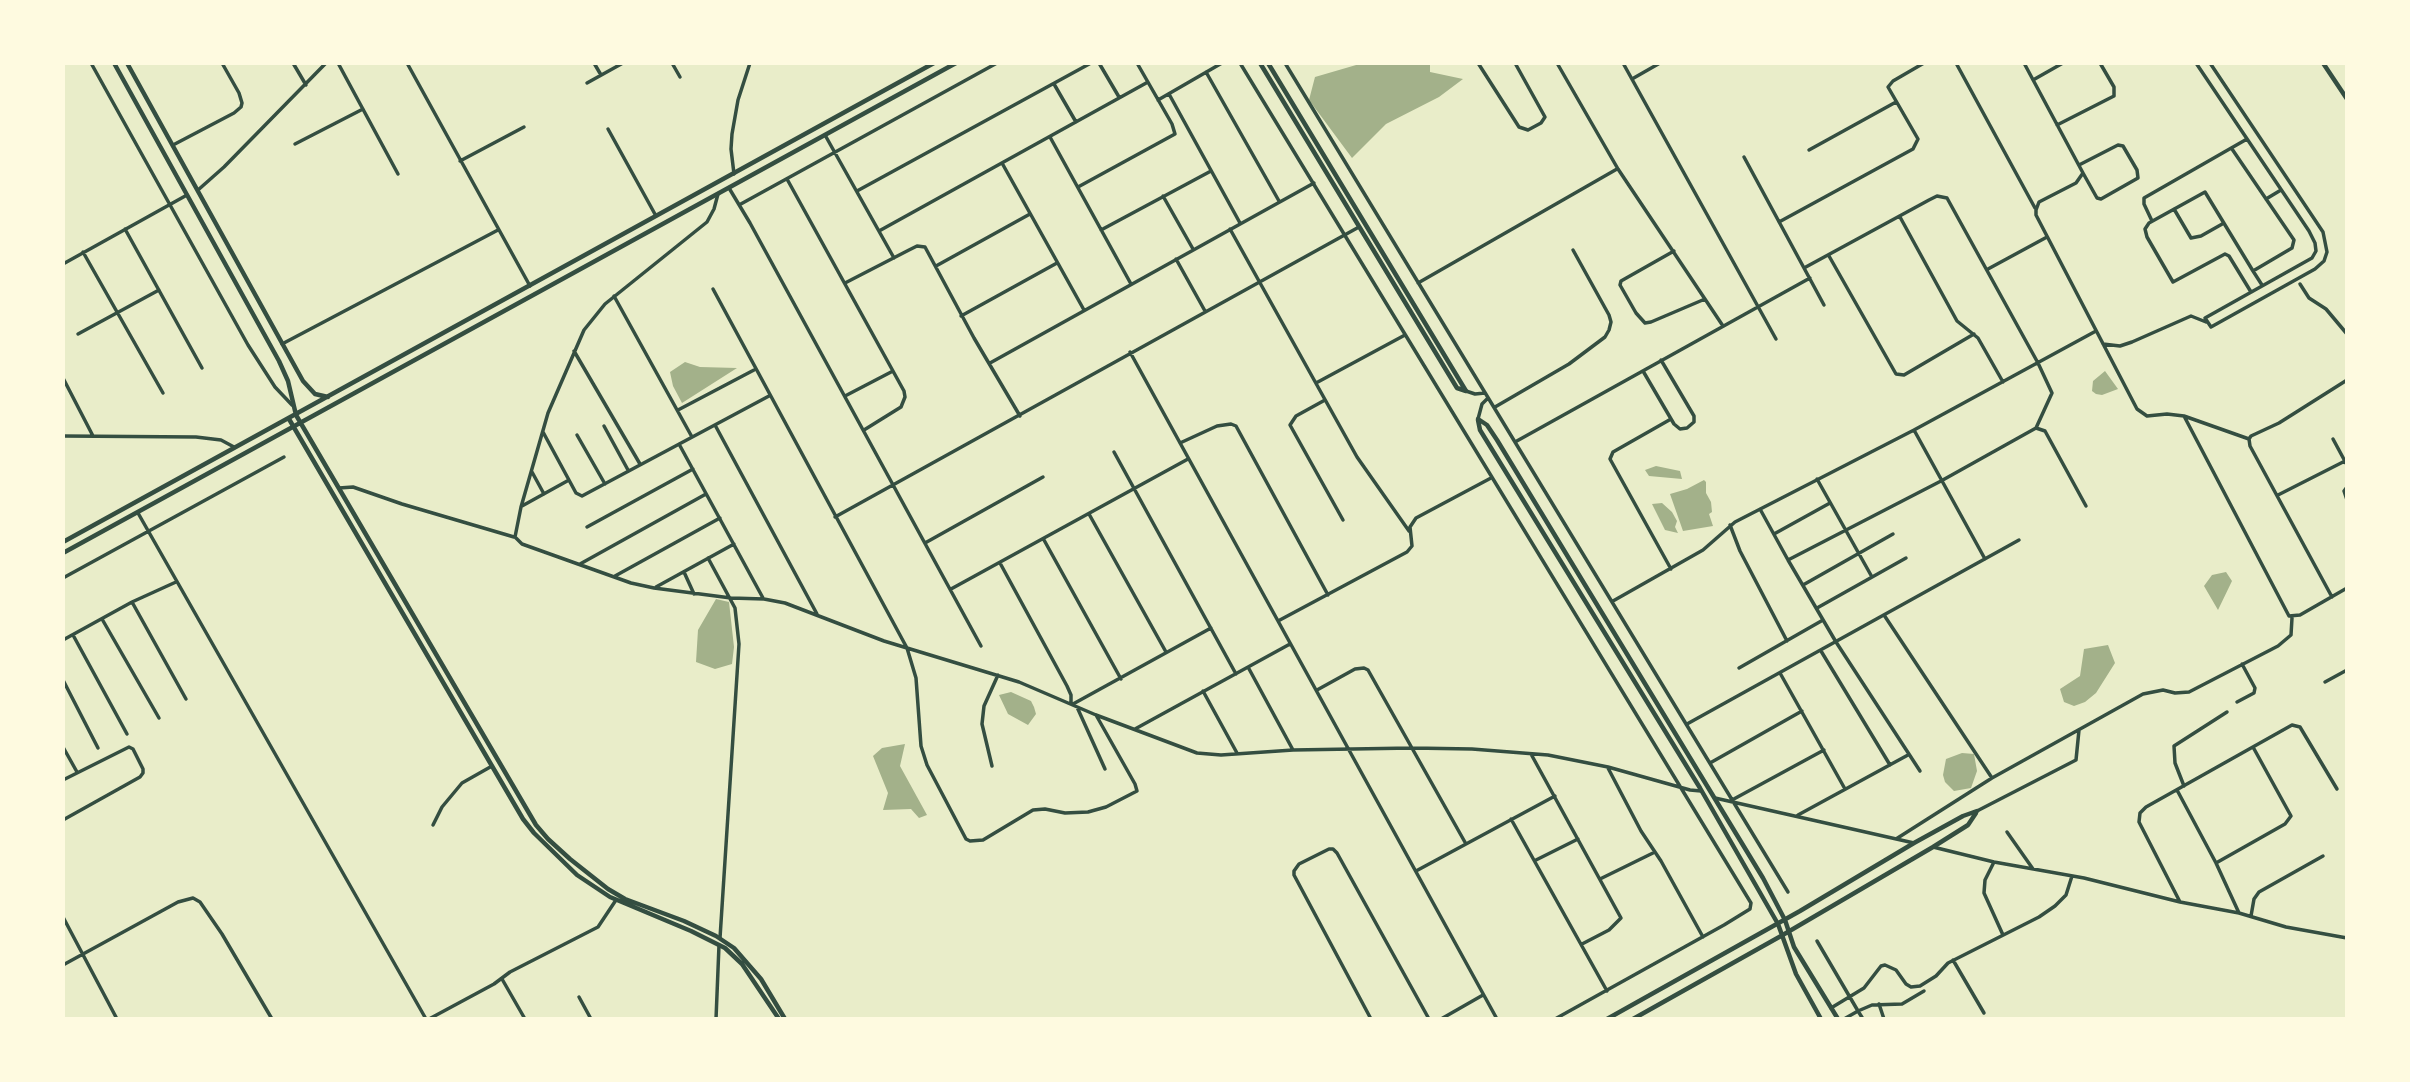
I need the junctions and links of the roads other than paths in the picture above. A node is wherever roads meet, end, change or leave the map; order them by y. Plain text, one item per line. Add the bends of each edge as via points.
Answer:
1 (91, 63) edge
2 (114, 63) edge
3 (127, 63) edge
4 (222, 63) edge
5 (293, 63) edge
6 (326, 63) edge
7 (338, 63) edge
8 (407, 63) edge
9 (594, 63) edge
10 (623, 63) edge
11 (672, 63) edge
12 (750, 63) edge
13 (934, 63) edge
14 (956, 63) edge
15 (998, 63) edge
16 (1091, 63) edge
17 (1098, 63) edge
18 (1138, 63) edge
19 (1222, 63) edge
20 (1240, 63) edge
21 (1259, 63) edge
22 (1268, 63) edge
23 (1284, 63) edge
24 (1478, 63) edge
25 (1515, 63) edge
26 (1557, 63) edge
27 (1623, 63) edge
28 (1661, 63) edge
29 (1924, 63) edge
30 (1956, 63) edge
31 (2024, 63) edge
32 (2063, 63) edge
33 (2100, 63) edge
34 (2196, 63) edge
35 (2210, 63) edge
36 (2323, 63) edge
37 (1206, 72) junction
38 (601, 75) junction
39 (680, 77) dead end
40 (1632, 79) junction
41 (2033, 80) junction
42 (1148, 82) junction
43 (587, 83) dead end
44 (1054, 84) junction
45 (306, 85) junction
46 (1168, 94) junction
47 (1119, 98) junction
48 (2347, 99) edge
49 (1158, 100) junction
50 (1896, 102) junction
51 (363, 109) junction
52 (1076, 122) junction
53 (2057, 125) junction
54 (524, 127) dead end
55 (608, 129) dead end
56 (825, 135) junction
57 (1050, 137) junction
58 (2247, 139) junction
59 (295, 144) dead end
60 (171, 146) junction
61 (2232, 149) junction
62 (1810, 150) dead end
63 (835, 152) junction
64 (1744, 158) dead end
65 (460, 161) junction
66 (1002, 163) junction
67 (2079, 165) junction
68 (1618, 169) junction
69 (1211, 171) junction
70 (2082, 173) junction
71 (398, 174) dead end
72 (734, 174) junction
73 (787, 179) junction
74 (1314, 183) junction
75 (1078, 187) junction
76 (729, 188) junction
77 (2281, 190) junction
78 (196, 191) junction
79 (857, 191) junction
80 (718, 194) junction
81 (187, 195) junction
82 (1163, 197) junction
83 (2266, 199) junction
84 (1279, 202) junction
85 (170, 204) junction
86 (739, 205) junction
87 (2174, 209) junction
88 (2036, 210) junction
89 (1030, 214) junction
90 (656, 217) junction
91 (1900, 217) junction
92 (2152, 221) junction
93 (1779, 222) junction
94 (1240, 223) junction
95 (2224, 223) junction
96 (1359, 227) junction
97 (125, 229) junction
98 (1230, 229) junction
99 (498, 230) junction
100 (1101, 230) junction
101 (879, 231) junction
102 (1346, 235) junction
103 (2048, 236) junction
104 (1193, 250) junction
105 (1573, 250) dead end
106 (1674, 251) junction
107 (2316, 251) junction
108 (83, 252) junction
109 (2327, 253) junction
110 (1829, 256) junction
111 (894, 258) junction
112 (1176, 259) junction
113 (1057, 262) junction
114 (63, 264) edge
115 (936, 266) junction
116 (1804, 268) junction
117 (1988, 269) junction
118 (2253, 271) junction
119 (1810, 278) junction
120 (1260, 281) junction
121 (1418, 282) junction
122 (845, 283) junction
123 (1131, 284) junction
124 (2300, 284) dead end
125 (530, 286) junction
126 (2262, 286) junction
127 (713, 289) dead end
128 (159, 290) junction
129 (2250, 292) junction
130 (614, 296) junction
131 (1705, 299) junction
132 (1824, 305) dead end
133 (1757, 307) junction
134 (1084, 310) junction
135 (1205, 311) junction
136 (117, 312) junction
137 (961, 316) junction
138 (2209, 325) junction
139 (1723, 326) junction
140 (2096, 331) junction
141 (78, 334) dead end
142 (1974, 334) junction
143 (2347, 334) edge
144 (1405, 335) junction
145 (1776, 339) dead end
146 (282, 344) junction
147 (2103, 344) junction
148 (574, 351) junction
149 (1130, 352) junction
150 (1661, 360) junction
151 (990, 363) junction
152 (2038, 363) junction
153 (202, 368) dead end
154 (754, 370) junction
155 (894, 371) junction
156 (1643, 371) junction
157 (63, 378) edge
158 (2347, 380) edge
159 (2003, 382) junction
160 (1316, 383) junction
161 (1466, 391) junction
162 (163, 393) dead end
163 (1485, 393) junction
164 (769, 396) junction
165 (845, 396) junction
166 (329, 397) junction
167 (1488, 398) junction
168 (1325, 400) junction
169 (294, 406) junction
170 (1494, 408) junction
171 (678, 410) junction
172 (296, 415) junction
173 (1020, 416) junction
174 (2184, 416) junction
175 (289, 418) junction
176 (1478, 419) junction
177 (1671, 419) junction
178 (300, 423) junction
179 (715, 425) junction
180 (294, 426) junction
181 (604, 426) dead end
182 (2036, 428) junction
183 (864, 430) junction
184 (1913, 430) junction
185 (543, 432) junction
186 (577, 435) dead end
187 (63, 436) edge
188 (93, 436) junction
189 (692, 437) junction
190 (2249, 439) junction
191 (2333, 439) dead end
192 (1515, 442) junction
193 (679, 443) junction
194 (1180, 443) junction
195 (235, 449) junction
196 (1114, 452) dead end
197 (284, 457) dead end
198 (1188, 458) junction
199 (2346, 463) edge
200 (640, 464) junction
201 (693, 469) junction
202 (628, 470) junction
203 (532, 472) junction
204 (1043, 477) dead end
205 (1491, 478) junction
206 (569, 480) junction
207 (1817, 480) junction
208 (1941, 481) junction
209 (605, 484) junction
210 (893, 485) junction
211 (2347, 487) edge
212 (339, 488) junction
213 (1133, 489) junction
214 (544, 494) junction
215 (706, 494) junction
216 (2278, 496) junction
217 (2347, 500) edge
218 (1830, 503) junction
219 (2086, 506) dead end
220 (520, 507) junction
221 (1760, 509) junction
222 (138, 513) junction
223 (1088, 514) junction
224 (835, 517) junction
225 (720, 518) junction
226 (1343, 520) dead end
227 (1730, 525) junction
228 (587, 527) dead end
229 (1845, 529) junction
230 (1409, 531) junction
231 (148, 532) junction
232 (1774, 534) junction
233 (1893, 534) dead end
234 (514, 537) junction
235 (1043, 540) junction
236 (2019, 540) dead end
237 (63, 542) edge
238 (925, 543) junction
239 (734, 544) junction
240 (63, 553) edge
241 (1858, 553) junction
242 (708, 558) junction
243 (1906, 558) dead end
244 (1985, 559) junction
245 (1788, 560) junction
246 (1000, 563) junction
247 (579, 564) junction
248 (1671, 569) junction
249 (684, 572) junction
250 (615, 576) junction
251 (1872, 577) junction
252 (63, 578) edge
253 (176, 582) junction
254 (1802, 585) junction
255 (654, 588) junction
256 (2347, 588) edge
257 (951, 590) junction
258 (694, 594) junction
259 (1328, 595) junction
260 (2332, 597) junction
261 (731, 598) junction
262 (764, 598) junction
263 (1613, 601) junction
264 (132, 602) junction
265 (1816, 609) junction
266 (1884, 615) junction
267 (818, 616) junction
268 (2292, 618) junction
269 (102, 619) junction
270 (1823, 620) junction
271 (1278, 621) junction
272 (1212, 628) junction
273 (73, 635) junction
274 (63, 640) edge
275 (1787, 641) junction
276 (1836, 642) junction
277 (1290, 644) junction
278 (981, 646) dead end
279 (907, 648) junction
280 (1821, 651) junction
281 (1166, 652) junction
282 (2242, 664) junction
283 (1248, 667) junction
284 (1739, 668) dead end
285 (2347, 670) edge
286 (1780, 673) junction
287 (1236, 674) junction
288 (998, 675) junction
289 (1121, 679) junction
290 (63, 680) edge
291 (2325, 682) dead end
292 (1317, 690) junction
293 (1203, 691) junction
294 (186, 699) dead end
295 (2237, 702) dead end
296 (1074, 704) junction
297 (1802, 711) junction
298 (2227, 712) dead end
299 (1096, 715) junction
300 (159, 718) dead end
301 (1686, 724) junction
302 (1135, 729) junction
303 (2079, 730) junction
304 (127, 734) dead end
305 (63, 747) edge
306 (2253, 747) junction
307 (98, 748) dead end
308 (1412, 748) junction
309 (1349, 749) junction
310 (1293, 750) junction
311 (1824, 750) junction
312 (1237, 753) junction
313 (1531, 754) junction
314 (1908, 755) junction
315 (1710, 763) junction
316 (1891, 765) junction
317 (492, 766) junction
318 (992, 766) dead end
319 (1608, 767) junction
320 (1105, 769) dead end
321 (1920, 771) dead end
322 (77, 772) junction
323 (1992, 778) junction
324 (63, 780) edge
325 (2185, 786) junction
326 (1682, 788) junction
327 (1845, 789) junction
328 (2337, 789) dead end
329 (1701, 790) junction
330 (2177, 790) junction
331 (1555, 796) junction
332 (1715, 798) junction
333 (1732, 800) junction
334 (1977, 811) junction
335 (1796, 817) junction
336 (1511, 819) junction
337 (63, 820) edge
338 (433, 824) dead end
339 (2007, 832) dead end
340 (1578, 839) junction
341 (1896, 839) junction
342 (1466, 844) junction
343 (1914, 844) junction
344 (1933, 847) junction
345 (1655, 852) junction
346 (2323, 856) dead end
347 (1535, 860) junction
348 (1994, 862) junction
349 (2216, 863) junction
350 (2035, 870) junction
351 (1416, 871) junction
352 (2071, 876) junction
353 (1600, 880) junction
354 (1788, 891) dead end
355 (616, 900) junction
356 (2180, 902) junction
357 (2239, 913) junction
358 (2251, 916) junction
359 (63, 917) edge
360 (1785, 920) junction
361 (1778, 924) junction
362 (1790, 930) junction
363 (2003, 935) junction
364 (1781, 936) junction
365 (1703, 937) junction
366 (2347, 938) edge
367 (719, 941) junction
368 (1817, 941) dead end
369 (1582, 944) junction
370 (83, 954) junction
371 (1953, 960) junction
372 (63, 965) edge
373 (501, 978) junction
374 (1607, 991) junction
375 (1924, 991) dead end
376 (1483, 995) junction
377 (579, 997) dead end
378 (1849, 998) junction
379 (1879, 1004) junction
380 (1831, 1008) junction
381 (1858, 1011) junction
382 (1984, 1013) dead end
383 (117, 1019) edge
384 (272, 1019) edge
385 (427, 1019) edge
386 (525, 1019) edge
387 (591, 1019) edge
388 (716, 1019) edge
389 (779, 1019) edge
390 (785, 1019) edge
391 (1371, 1019) edge
392 (1429, 1019) edge
393 (1440, 1019) edge
394 (1497, 1019) edge
395 (1555, 1019) edge
396 (1607, 1019) edge
397 (1633, 1019) edge
398 (1821, 1019) edge
399 (1838, 1019) edge
400 (1843, 1019) edge
401 (1863, 1019) edge
402 (1884, 1019) edge

1 - 85 street
2 - 81 street
3 - 60 street
4 - 60 street via 239,93 241,107
5 - 45 street
6 - 45 street
7 - 51 street
8 - 65 street
9 - 38 street
10 - 38 street
11 - 39 street
12 - 72 street via 732,134
13 - 72 street
14 - 56 street
15 - 63 street
16 - 44 street
17 - 47 street
18 - 42 street
19 - 37 street
20 - 74 street
21 - 96 street
22 - 161 street
23 - 121 street
24 - 25 street via 1524,131 1545,117
26 - 68 street
27 - 40 street
28 - 40 street
29 - 50 street via 1889,84
30 - 88 street
31 - 41 street
32 - 41 street
33 - 53 street via 2114,96
34 - 58 street
35 - 109 street via 2323,232
36 - 48 street
37 - 46 street
37 - 84 street
38 - 43 street
40 - 133 street
41 - 53 street
42 - 47 street
42 - 49 street
44 - 52 street
44 - 79 street
45 - 78 street
46 - 49 street
46 - 69 street
47 - 52 street
49 - 75 street via 1175,134
50 - 62 street
50 - 93 street via 1918,139 1913,149
51 - 59 street
51 - 71 street
52 - 57 street
53 - 67 street
54 - 65 street
55 - 90 street
56 - 63 street
56 - 76 street
57 - 66 street
57 - 75 street
58 - 61 street
58 - 77 street
60 - 78 street
61 - 83 street
61 - 92 street via 2144,198
63 - 73 street
63 - 79 street
64 - 93 street
65 - 99 street
66 - 89 street
66 - 101 street
67 - 70 street
67 - 70 street via 2123,146 2138,178 2101,199
68 - 106 street
68 - 121 street
69 - 82 street
69 - 94 street
70 - 88 street via 2076,183 2039,202
72 - 90 street
73 - 86 street
73 - 122 street
74 - 84 street
74 - 102 street
75 - 100 street
76 - 80 street
76 - 86 street
77 - 83 street
77 - 107 street via 2309,231
78 - 146 street
79 - 101 street
80 - 130 street via 707,222
80 - 178 street
81 - 85 street
81 - 169 street via 279,361
82 - 100 street
82 - 104 street
83 - 118 street via 2294,244
84 - 94 street
85 - 97 street
85 - 169 street via 248,345 275,387
86 - 165 street
87 - 92 street
87 - 95 street via 2191,238
87 - 95 street via 2205,192
88 - 103 street
89 - 113 street
89 - 115 street
90 - 125 street
91 - 110 street
91 - 117 street via 1937,196 1947,198
91 - 142 street via 1957,321
92 - 129 street via 2145,229 2147,237 2174,282 2225,254
93 - 116 street
94 - 98 street
95 - 118 street
96 - 102 street
96 - 161 street via 1457,388
97 - 108 street
97 - 128 street
98 - 104 street
98 - 120 street
99 - 125 street
99 - 146 street
100 - 123 street
101 - 111 street
102 - 120 street
102 - 144 street
103 - 117 street
103 - 140 street
104 - 112 street
105 - 170 street via 1609,314 1609,330 1569,364
106 - 131 street
106 - 131 street via 1621,281 1636,313 1651,322
107 - 109 street
107 - 126 street via 2312,258
108 - 114 street
108 - 136 street
109 - 138 street via 2315,269
110 - 116 street
110 - 142 street via 1896,374 1904,375
111 - 115 street via 922,246
111 - 122 street
112 - 123 street
112 - 135 street
113 - 134 street
113 - 137 street
115 - 137 street
116 - 119 street
117 - 152 street
118 - 126 street
119 - 132 street
119 - 133 street
120 - 135 street
120 - 160 street
121 - 163 street
122 - 155 street
123 - 134 street
124 - 143 street
125 - 166 street
126 - 129 street
127 - 154 street
128 - 136 street
128 - 153 street
129 - 138 street via 2205,318
130 - 148 street via 589,322
130 - 171 street
131 - 139 street
133 - 139 street
133 - 145 street
134 - 151 street
135 - 149 street
136 - 141 street
136 - 162 street
137 - 151 street
138 - 147 street via 2191,316 2120,346
139 - 150 street
140 - 147 street
140 - 152 street
142 - 159 street
144 - 160 street
144 - 205 street
146 - 166 street via 309,390
147 - 174 street via 2141,414
148 - 185 street
148 - 200 street
149 - 173 street
149 - 194 street
150 - 156 street
150 - 177 street via 1695,419 1691,426 1680,429
151 - 173 street
152 - 159 street
152 - 182 street via 2052,393
154 - 164 street
154 - 171 street
155 - 165 street
155 - 183 street via 904,391 901,407
156 - 177 street
156 - 192 street
157 - 188 street
158 - 190 street
159 - 184 street
160 - 168 street
161 - 163 street
163 - 167 street
164 - 179 street
164 - 224 street
165 - 183 street
166 - 172 street
167 - 170 street
167 - 176 street
168 - 226 street via 1296,416 1290,425
168 - 230 street via 1365,470
169 - 172 street
170 - 192 street
171 - 189 street
172 - 175 street
172 - 178 street
173 - 210 street
174 - 190 street
174 - 268 street
175 - 180 street
175 - 195 street
176 - 329 street via 1480,430
176 - 332 street via 1497,440
177 - 248 street via 1610,458
178 - 180 street
178 - 212 street
179 - 189 street
179 - 267 street
180 - 222 street
180 - 317 street
181 - 202 street
182 - 208 street
182 - 219 street via 2045,431
183 - 210 street
184 - 207 street
184 - 208 street
185 - 203 street
185 - 206 street
186 - 209 street
187 - 188 street
188 - 195 street via 213,438
189 - 193 street
190 - 216 street
191 - 199 street
192 - 263 street
193 - 200 street
193 - 201 street
194 - 198 street
194 - 259 street via 1217,426 1236,426
195 - 237 street
196 - 213 street
197 - 231 street
198 - 213 street
198 - 271 street
199 - 216 street
200 - 202 street
201 - 215 street
201 - 228 street
202 - 209 street
203 - 214 street
203 - 220 street
204 - 238 street
205 - 230 street via 1422,514
205 - 326 street
206 - 209 street via 580,496
206 - 214 street
207 - 218 street
207 - 221 street
208 - 229 street
208 - 244 street
210 - 224 street
210 - 238 street
211 - 217 street
212 - 234 street via 354,487
212 - 367 street via 548,839 608,889
213 - 223 street
213 - 272 street
214 - 220 street
215 - 225 street
215 - 247 street
216 - 260 street
218 - 229 street
218 - 232 street
220 - 234 street
221 - 227 street
221 - 232 street
222 - 231 street
222 - 240 street
223 - 235 street
223 - 281 street
224 - 279 street
225 - 239 street
225 - 250 street
227 - 248 street via 1703,550
227 - 275 street
229 - 241 street
229 - 245 street
230 - 259 street via 1412,546 1407,552
231 - 252 street
231 - 253 street
232 - 245 street
233 - 241 street
234 - 247 street
235 - 246 street
235 - 289 street
236 - 244 street
238 - 257 street
239 - 242 street
239 - 262 street
241 - 251 street
241 - 254 street
242 - 249 street
242 - 261 street
243 - 251 street
244 - 266 street
245 - 254 street
246 - 257 street
246 - 296 street via 1068,685
247 - 250 street
248 - 263 street
249 - 255 street
249 - 258 street
250 - 255 street
251 - 265 street
253 - 264 street
253 - 385 street
254 - 265 street
255 - 258 street
256 - 260 street
257 - 278 street
258 - 261 street
259 - 271 street
260 - 268 street
261 - 262 street
261 - 367 street via 738,623 738,665
262 - 267 street
263 - 301 street
264 - 269 street
264 - 294 street
265 - 270 street
266 - 276 street
266 - 323 street
267 - 279 street
268 - 282 street via 2286,641
269 - 273 street
269 - 300 street
270 - 275 street
270 - 276 street
271 - 277 street
272 - 281 street
272 - 287 street
273 - 274 street
273 - 304 street
275 - 284 street
276 - 280 street
276 - 314 street
277 - 283 street
277 - 292 street
279 - 288 street
279 - 299 street via 916,678 921,746 927,765 970,841 983,840 1033,810 1088,813 1137,792
280 - 286 street
280 - 316 street
281 - 289 street
282 - 295 street via 2255,688
282 - 303 street via 2189,692 2143,694
283 - 287 street
283 - 310 street
285 - 291 street
286 - 297 street
286 - 301 street
287 - 293 street
288 - 296 street
288 - 318 street via 984,706 982,724
289 - 296 street
290 - 307 street
292 - 308 street via 1364,668
292 - 309 street
293 - 302 street
293 - 312 street
296 - 299 street
296 - 320 street
297 - 311 street
297 - 315 street
298 - 325 street via 2174,746 2175,763
299 - 302 street
301 - 315 street
302 - 312 street via 1197,752
303 - 323 street
303 - 334 street via 2076,760
305 - 322 street
306 - 325 street
306 - 328 street via 2297,725
306 - 349 street via 2291,816 2285,824
308 - 309 street
308 - 313 street
308 - 342 street
309 - 310 street
309 - 351 street
310 - 312 street
311 - 327 street
311 - 333 street
313 - 319 street
313 - 331 street
314 - 316 street
314 - 321 street
315 - 333 street
316 - 327 street
317 - 338 street via 462,782
317 - 355 street via 544,845 577,875
319 - 326 street
319 - 345 street
322 - 324 street
322 - 337 street via 129,747 143,773
323 - 341 street
325 - 330 street
326 - 329 street
326 - 365 street via 1752,906
327 - 335 street
329 - 361 street
330 - 349 street
330 - 356 street via 2146,807 2138,818
331 - 336 street
331 - 340 street
332 - 333 street
332 - 360 street
333 - 335 street
333 - 354 street
334 - 343 street
334 - 344 street via 1968,825
335 - 341 street
336 - 342 street
336 - 347 street
339 - 350 street
340 - 347 street
340 - 353 street
341 - 343 street
342 - 351 street
343 - 360 street
344 - 348 street
344 - 362 street
345 - 353 street
345 - 365 street
346 - 358 street via 2259,892
347 - 369 street
348 - 350 street
348 - 363 street via 1984,893
349 - 357 street
350 - 352 street
351 - 376 street
352 - 356 street
352 - 363 street via 2062,901
353 - 369 street via 1621,918 1616,926
355 - 367 street
355 - 373 street via 598,927
356 - 357 street
357 - 358 street
358 - 366 street
359 - 370 street
360 - 361 street
360 - 362 street
361 - 364 street
361 - 396 street
362 - 364 street
362 - 380 street via 1794,947
363 - 371 street
364 - 397 street
364 - 398 street
365 - 374 street
367 - 388 street
367 - 389 street via 742,964
367 - 390 street via 747,962
368 - 378 street
369 - 374 street
370 - 372 street
370 - 383 street
370 - 384 street via 193,898 222,934
371 - 378 street via 1915,987 1906,984 1896,970 1881,966 1864,988
371 - 382 street
373 - 385 street
373 - 386 street
374 - 395 street
375 - 379 street via 1902,1004
376 - 393 street
376 - 394 street
377 - 387 street
378 - 380 street
378 - 381 street
379 - 381 street
379 - 402 street
380 - 399 street
381 - 400 street
381 - 401 street
391 - 392 street via 1294,875 1300,864 1329,849 1337,853

